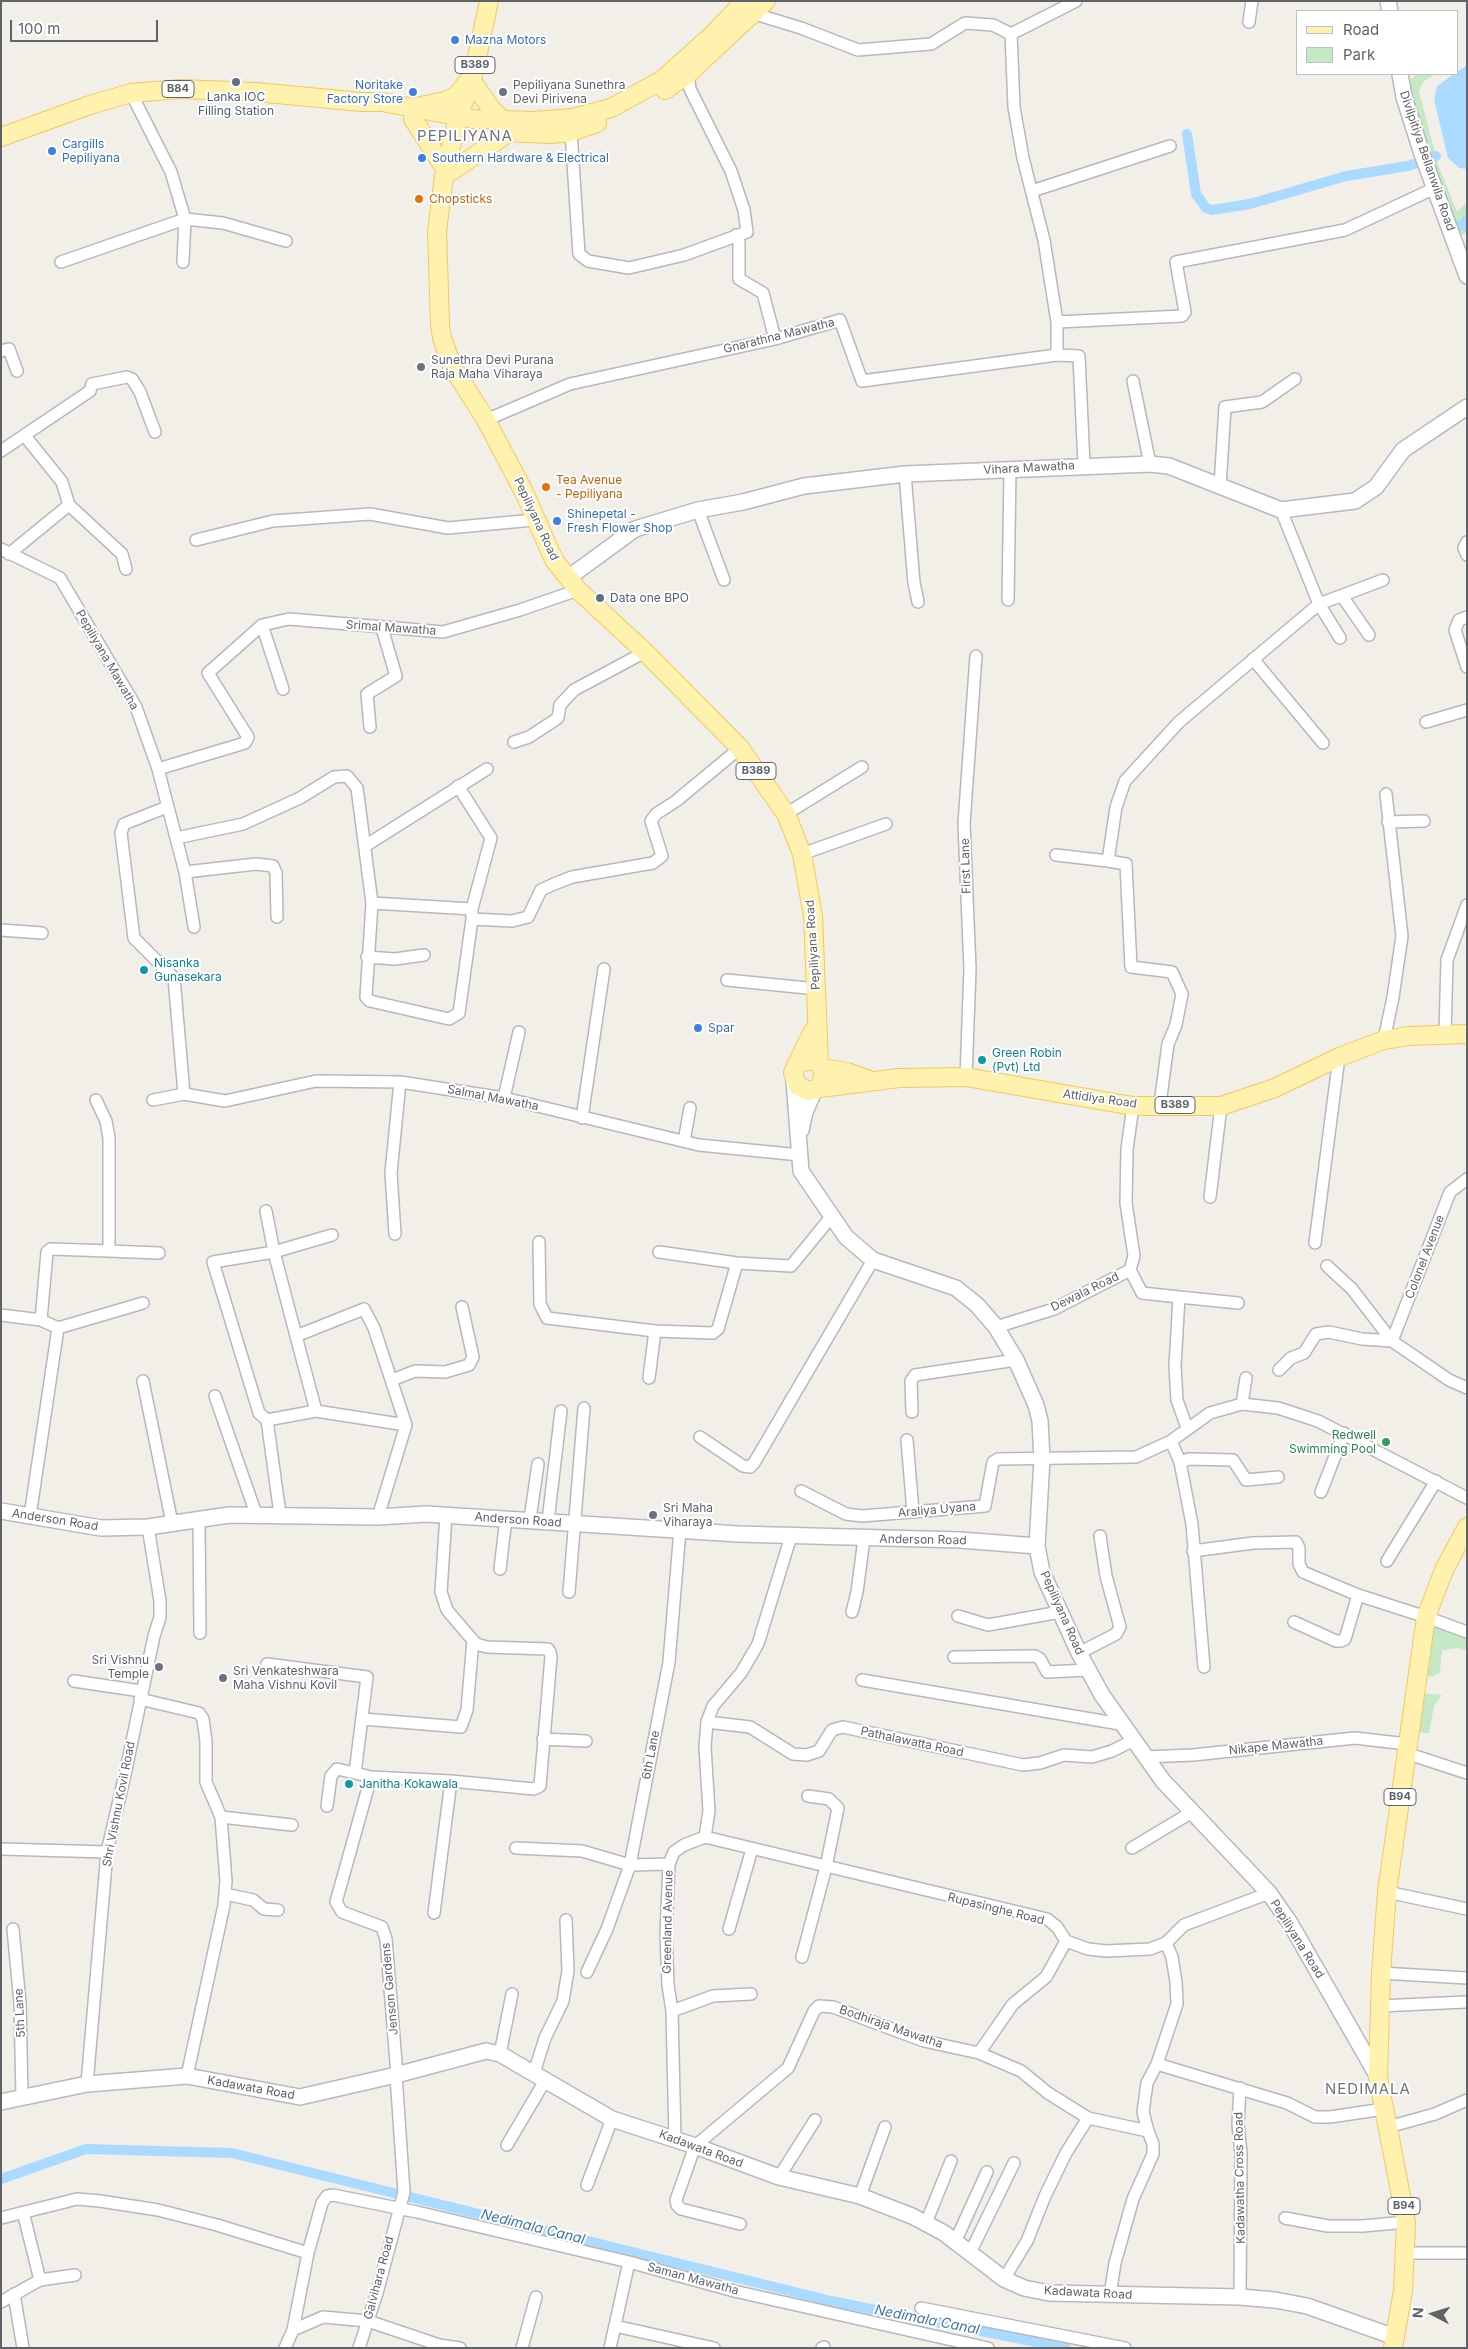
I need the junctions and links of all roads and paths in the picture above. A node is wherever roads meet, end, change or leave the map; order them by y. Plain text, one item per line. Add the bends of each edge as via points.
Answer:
1 (489, 1) edge
2 (1076, 1) edge
3 (1252, 1) edge
4 (752, 5) edge
5 (1249, 22) dead end
6 (1011, 34) junction
7 (688, 74) junction
8 (1400, 75) edge
9 (472, 78) junction
10 (131, 93) junction
11 (412, 114) junction
12 (456, 123) junction
13 (507, 126) junction
14 (571, 132) junction
15 (1, 137) edge
16 (1170, 146) dead end
17 (445, 173) junction
18 (1435, 188) junction
19 (1032, 191) junction
20 (185, 219) junction
21 (736, 236) junction
22 (286, 241) dead end
23 (60, 262) dead end
24 (183, 262) dead end
25 (1467, 276) edge
26 (1057, 322) junction
27 (775, 339) junction
28 (1, 351) edge
29 (1057, 355) junction
30 (16, 370) dead end
31 (1295, 379) dead end
32 (1133, 381) dead end
33 (1467, 407) edge
34 (486, 420) junction
35 (155, 432) dead end
36 (26, 436) junction
37 (1, 450) edge
38 (1150, 464) junction
39 (1084, 465) junction
40 (1010, 470) junction
41 (905, 474) junction
42 (1220, 486) junction
43 (69, 506) junction
44 (698, 510) junction
45 (1281, 510) junction
46 (534, 520) junction
47 (196, 540) dead end
48 (1467, 542) edge
49 (5, 551) edge
50 (1467, 556) edge
51 (126, 569) dead end
52 (724, 580) dead end
53 (1383, 580) dead end
54 (573, 584) junction
55 (1342, 596) junction
56 (1008, 600) dead end
57 (918, 602) dead end
58 (1319, 604) junction
59 (1467, 617) edge
60 (262, 625) junction
61 (382, 628) junction
62 (1369, 635) dead end
63 (1340, 638) dead end
64 (645, 652) junction
65 (976, 656) dead end
66 (1253, 659) junction
67 (1467, 667) edge
68 (282, 689) dead end
69 (1467, 710) edge
70 (1426, 722) dead end
71 (370, 727) dead end
72 (514, 742) dead end
73 (1323, 743) dead end
74 (740, 748) junction
75 (862, 767) dead end
76 (158, 769) junction
77 (487, 769) dead end
78 (458, 786) junction
79 (1386, 794) dead end
80 (167, 807) junction
81 (786, 814) junction
82 (1424, 821) dead end
83 (1388, 822) junction
84 (886, 824) dead end
85 (176, 838) junction
86 (365, 846) junction
87 (802, 854) junction
88 (1056, 856) dead end
89 (1108, 861) junction
90 (185, 872) junction
91 (372, 903) junction
92 (1467, 905) edge
93 (472, 914) junction
94 (277, 916) dead end
95 (194, 928) dead end
96 (1, 930) edge
97 (42, 933) dead end
98 (424, 955) dead end
99 (367, 957) junction
100 (604, 969) dead end
101 (727, 980) dead end
102 (816, 989) junction
103 (816, 1027) junction
104 (519, 1032) dead end
105 (1445, 1034) junction
106 (1467, 1034) edge
107 (1384, 1040) junction
108 (1339, 1057) junction
109 (821, 1066) junction
110 (795, 1073) junction
111 (966, 1077) junction
112 (872, 1081) junction
113 (400, 1082) junction
114 (818, 1089) junction
115 (184, 1094) junction
116 (504, 1098) junction
117 (96, 1100) dead end
118 (153, 1100) dead end
119 (1160, 1104) junction
120 (1134, 1106) junction
121 (1221, 1106) junction
122 (690, 1108) dead end
123 (582, 1118) junction
124 (800, 1136) junction
125 (684, 1141) junction
126 (800, 1155) junction
127 (1467, 1179) edge
128 (1210, 1197) dead end
129 (266, 1211) dead end
130 (831, 1217) junction
131 (395, 1234) dead end
132 (332, 1236) dead end
133 (539, 1242) dead end
134 (1315, 1243) dead end
135 (109, 1252) junction
136 (274, 1252) junction
137 (660, 1252) dead end
138 (159, 1253) dead end
139 (873, 1260) junction
140 (737, 1263) junction
141 (1327, 1266) dead end
142 (1130, 1270) junction
143 (1179, 1297) junction
144 (144, 1303) dead end
145 (1238, 1303) dead end
146 (462, 1308) dead end
147 (1, 1315) edge
148 (41, 1320) junction
149 (996, 1327) junction
150 (58, 1328) junction
151 (655, 1331) junction
152 (296, 1336) junction
153 (1392, 1341) junction
154 (1016, 1360) junction
155 (1278, 1370) dead end
156 (649, 1378) dead end
157 (1246, 1378) dead end
158 (392, 1380) junction
159 (143, 1381) dead end
160 (1467, 1388) edge
161 (215, 1396) dead end
162 (1242, 1404) junction
163 (584, 1408) dead end
164 (316, 1411) junction
165 (561, 1411) dead end
166 (912, 1412) dead end
167 (263, 1417) junction
168 (406, 1425) junction
169 (1187, 1428) junction
170 (1344, 1433) junction
171 (700, 1437) dead end
172 (907, 1440) dead end
173 (1171, 1441) junction
174 (1042, 1459) junction
175 (1180, 1462) junction
176 (538, 1464) dead end
177 (1278, 1477) dead end
178 (1436, 1481) junction
179 (801, 1491) dead end
180 (1321, 1492) dead end
181 (1467, 1498) edge
182 (1, 1511) edge
183 (913, 1512) junction
184 (256, 1514) junction
185 (280, 1514) junction
186 (446, 1515) junction
187 (30, 1516) junction
188 (378, 1517) junction
189 (506, 1518) junction
190 (530, 1519) junction
191 (199, 1520) junction
192 (548, 1521) junction
193 (172, 1523) junction
194 (576, 1524) junction
195 (148, 1527) junction
196 (1467, 1527) edge
197 (680, 1530) junction
198 (791, 1536) junction
199 (1100, 1536) dead end
200 (864, 1539) junction
201 (1038, 1546) junction
202 (1193, 1551) junction
203 (1386, 1561) dead end
204 (500, 1569) dead end
205 (569, 1592) dead end
206 (1358, 1595) junction
207 (852, 1612) dead end
208 (1060, 1612) junction
209 (958, 1616) dead end
210 (1426, 1616) junction
211 (1294, 1622) dead end
212 (1467, 1632) edge
213 (200, 1633) dead end
214 (473, 1640) junction
215 (1079, 1653) junction
216 (954, 1657) dead end
217 (267, 1664) dead end
218 (1204, 1667) dead end
219 (1088, 1670) junction
220 (862, 1680) dead end
221 (74, 1681) dead end
222 (140, 1695) junction
223 (363, 1719) junction
224 (708, 1722) junction
225 (1120, 1724) junction
226 (543, 1739) junction
227 (1132, 1740) junction
228 (586, 1741) dead end
229 (1407, 1749) junction
230 (1144, 1757) junction
231 (356, 1773) junction
232 (1467, 1773) edge
233 (371, 1776) junction
234 (451, 1781) junction
235 (808, 1796) dead end
236 (327, 1806) dead end
237 (1192, 1812) junction
238 (221, 1817) junction
239 (292, 1825) dead end
240 (705, 1837) junction
241 (516, 1848) dead end
242 (1132, 1848) dead end
243 (1, 1849) edge
244 (752, 1849) junction
245 (107, 1852) junction
246 (669, 1864) junction
247 (630, 1865) junction
248 (826, 1867) junction
249 (1387, 1892) junction
250 (1269, 1893) junction
251 (225, 1894) junction
252 (1467, 1909) edge
253 (278, 1910) dead end
254 (434, 1913) dead end
255 (566, 1920) dead end
256 (13, 1929) dead end
257 (729, 1929) dead end
258 (1066, 1941) junction
259 (1166, 1944) junction
260 (802, 1957) dead end
261 (587, 1972) dead end
262 (1381, 1973) junction
263 (1467, 1978) edge
264 (512, 1994) dead end
265 (751, 1994) dead end
266 (1465, 2002) dead end
267 (1380, 2006) junction
268 (672, 2012) junction
269 (978, 2053) junction
270 (500, 2054) junction
271 (1157, 2064) junction
272 (396, 2075) junction
273 (187, 2076) junction
274 (540, 2076) junction
275 (1378, 2077) junction
276 (87, 2084) junction
277 (1240, 2088) junction
278 (22, 2097) junction
279 (1467, 2100) edge
280 (1, 2102) edge
281 (1384, 2109) junction
282 (1088, 2118) junction
283 (612, 2119) junction
284 (815, 2120) dead end
285 (885, 2127) dead end
286 (1388, 2127) junction
287 (1148, 2131) junction
288 (675, 2139) junction
289 (507, 2145) dead end
290 (695, 2146) junction
291 (951, 2162) dead end
292 (1014, 2164) dead end
293 (987, 2172) dead end
294 (779, 2177) junction
295 (587, 2185) dead end
296 (860, 2196) junction
297 (398, 2208) junction
298 (23, 2212) junction
299 (1, 2218) edge
300 (1286, 2218) dead end
301 (1406, 2222) junction
302 (740, 2224) dead end
303 (926, 2224) junction
304 (955, 2242) junction
305 (308, 2253) junction
306 (1406, 2253) junction
307 (1467, 2253) edge
308 (970, 2254) junction
309 (629, 2262) junction
310 (75, 2275) dead end
311 (1004, 2279) junction
312 (40, 2280) junction
313 (14, 2294) junction
314 (1110, 2296) junction
315 (536, 2297) dead end
316 (1240, 2297) junction
317 (1, 2302) edge
318 (921, 2308) dead end
319 (368, 2321) junction
320 (615, 2326) junction
321 (292, 2330) junction
322 (1394, 2342) edge
323 (22, 2348) edge
324 (285, 2348) edge
325 (358, 2348) edge
326 (460, 2348) edge
327 (522, 2348) edge
328 (610, 2348) edge
329 (714, 2348) edge
330 (988, 2348) edge
331 (1125, 2348) edge

1 - 9 main road, Pepiliyana Road / B389
2 - 6 street
3 - 5 street
4 - 6 street via 858,50 931,44 965,23 993,25
4 - 7 main road, B84
4 - 13 main road, B84 via 662,80 611,108 573,118
6 - 19 street via 1014,107
7 - 14 main road, B84 via 633,109
7 - 21 street via 690,89 731,172 744,210 747,232
8 - 18 street, Divilpitiya Bellanwila Road via 1404,97
9 - 11 main road via 456,96
9 - 12 main road, Pepiliyana Road / B389
9 - 13 main road
10 - 11 main road, B84 via 181,89 256,92 382,102
10 - 15 main road, B84
10 - 20 street via 171,172
11 - 12 main road, B84
11 - 17 main road
12 - 13 main road, B84
12 - 17 main road, Pepiliyana Road / B389
13 - 14 main road, B84 via 533,134
13 - 17 main road
14 - 21 street via 579,254 588,261 629,268 684,255
16 - 19 street
17 - 34 main road, Pepiliyana Road / B389 via 438,231 440,325 453,368
18 - 25 street, Divilpitiya Bellanwila Road
18 - 26 street via 1344,230 1176,262 1185,312 1182,316
19 - 26 street via 1044,240
20 - 22 street via 223,223
20 - 23 street
20 - 24 street
21 - 27 street via 739,242 739,279 763,293
26 - 29 street
27 - 29 street, Gnarathna Mawatha via 840,320 862,381
27 - 34 street, Gnarathna Mawatha via 570,384
28 - 30 street via 9,349
29 - 39 street, Gnarathna Mawatha via 1079,356
31 - 42 street via 1262,402 1225,407
32 - 38 street
33 - 45 street, Vihara Mawatha via 1403,450 1376,487 1355,501
34 - 46 main road, Pepiliyana Road / B389 via 524,492
35 - 36 street via 140,392 127,377 92,384 90,391
36 - 37 street
36 - 43 street via 62,482
38 - 39 street, Vihara Mawatha
38 - 42 street, Vihara Mawatha via 1168,466
39 - 40 street, Vihara Mawatha
40 - 41 street, Vihara Mawatha
40 - 56 street
41 - 44 street, Vihara Mawatha via 804,486
41 - 57 street
42 - 45 street, Vihara Mawatha
43 - 49 street
43 - 51 street via 122,554
44 - 52 street
44 - 54 street, Vihara Mawatha via 635,529
45 - 58 street
46 - 47 street via 448,528 370,514 273,521
46 - 54 main road, Pepiliyana Road / B389 via 554,560
48 - 50 street via 1464,548
49 - 76 street, Pepiliyana Mawatha via 60,578 136,706
53 - 55 street
54 - 61 street, Srimal Mawatha via 520,610 443,632
54 - 64 main road, Pepiliyana Road / B389
55 - 58 street
55 - 62 street
58 - 63 street
58 - 66 street
59 - 67 street via 1458,620 1455,630
60 - 61 street, Srimal Mawatha via 289,619
60 - 68 street
60 - 76 street, Srimal Mawatha via 208,673 248,737 245,742
61 - 71 street via 396,676 367,694
64 - 72 street via 574,690 560,706 558,718 529,737
64 - 74 main road, Pepiliyana Road / B389
65 - 111 street, First Lane via 964,824 970,969
66 - 73 street
66 - 89 street via 1179,722 1125,782 1116,807
69 - 70 street
74 - 81 main road, Pepiliyana Road / B389
74 - 93 street via 656,814 651,821 662,856 653,862 572,877 554,884 541,890 528,917 512,921
75 - 81 street
76 - 80 street, Pepiliyana Mawatha
77 - 78 street
78 - 86 street
78 - 93 street via 491,838
79 - 83 street
80 - 85 street, Pepiliyana Mawatha
80 - 115 street via 124,824 121,833 134,938 174,978
81 - 87 main road, Pepiliyana Road / B389
82 - 83 street
83 - 107 street via 1402,936
84 - 87 street
85 - 86 street via 243,824 300,798 334,777 347,776 358,788
85 - 90 street, Pepiliyana Mawatha
86 - 91 street
87 - 102 main road, Pepiliyana Road / B389 via 813,916
88 - 89 street
89 - 119 street via 1126,864 1131,967 1172,972 1182,994 1176,1025 1168,1044
90 - 94 street via 256,864 273,866
90 - 95 street, Pepiliyana Mawatha
91 - 93 street
91 - 99 street
92 - 105 street via 1447,960
93 - 99 street via 458,1013 448,1019 370,1001 365,989
96 - 97 street
98 - 99 street via 395,959
100 - 123 street
101 - 102 street
102 - 103 main road, Pepiliyana Road / B389
103 - 109 main road, B389
103 - 110 main road, B389
104 - 116 street
105 - 106 main road, Attidiya Road / B389
105 - 107 main road, Attidiya Road / B389
107 - 108 main road, Attidiya Road / B389
108 - 121 main road, Attidiya Road / B389 via 1276,1088
108 - 134 street
109 - 110 main road via 814,1060 801,1062
109 - 112 main road, B389
109 - 114 main road via 823,1081
110 - 114 main road via 798,1086 809,1091
110 - 124 street via 795,1112
111 - 112 main road, Attidiya Road / B389
111 - 120 main road, Attidiya Road / B389
112 - 114 main road, B389
113 - 115 street, Salmal Mawatha via 316,1081 225,1101
113 - 116 street, Salmal Mawatha
113 - 131 street via 391,1173
114 - 124 street via 805,1112
115 - 118 street
116 - 123 street, Salmal Mawatha
117 - 135 street via 106,1121 109,1138
119 - 120 main road, Attidiya Road / B389
119 - 121 main road, Attidiya Road / B389
120 - 142 street, Dewala Road via 1127,1149 1126,1203 1134,1256
121 - 128 street
122 - 125 street
123 - 125 street, Salmal Mawatha
124 - 126 street, Pepiliyana Road
125 - 126 street, Salmal Mawatha
126 - 130 street, Pepiliyana Road via 801,1171
127 - 153 street, Colonel Avenue via 1450,1192
129 - 136 street
130 - 139 street, Pepiliyana Road via 846,1237
130 - 140 street via 791,1266
132 - 136 street
133 - 151 street via 540,1304 547,1318
135 - 138 street
135 - 148 street via 51,1249 47,1252
136 - 152 street
136 - 167 street via 213,1262
137 - 140 street
139 - 149 street, Pepiliyana Road via 956,1288
139 - 171 street via 754,1463 750,1467 743,1466
140 - 151 street via 718,1329 713,1332
141 - 153 street via 1352,1289
142 - 143 street via 1142,1293
142 - 149 street, Dewala Road via 1054,1309
143 - 145 street
143 - 169 street via 1177,1400
144 - 150 street
146 - 158 street via 473,1357 469,1365 445,1372 415,1370
147 - 148 street
148 - 150 street
149 - 154 street, Pepiliyana Road
150 - 187 street
151 - 156 street
152 - 158 street via 364,1309
152 - 164 street
153 - 155 street via 1322,1332 1316,1334 1304,1353 1291,1358
153 - 160 street via 1449,1380
154 - 166 street via 915,1375 911,1381
154 - 174 street, Pepiliyana Road via 1038,1413
157 - 162 street
158 - 168 street
159 - 193 street
161 - 184 street
162 - 169 street via 1210,1412
162 - 170 street via 1278,1408
163 - 194 street
164 - 167 street
164 - 168 street
165 - 192 street
167 - 185 street
168 - 188 street
169 - 173 street
170 - 178 street
170 - 180 street
172 - 183 street
173 - 174 street via 1136,1457
173 - 175 street
174 - 183 street, Araliya Uyana via 998,1459 993,1462 985,1506
174 - 201 street, Pepiliyana Road
175 - 177 street via 1189,1459 1233,1460 1246,1480
175 - 202 street via 1192,1524
176 - 190 street
178 - 181 street
178 - 203 street
179 - 183 street, Araliya Uyana via 846,1514
182 - 187 street, Anderson Road
184 - 185 street, Anderson Road
184 - 191 street, Anderson Road
185 - 188 street, Anderson Road
186 - 188 street, Anderson Road
186 - 189 street, Anderson Road
186 - 214 street via 441,1592 447,1610
187 - 195 street, Anderson Road via 101,1528
189 - 190 street, Anderson Road
189 - 204 street
190 - 192 street, Anderson Road
191 - 193 street, Anderson Road
191 - 213 street
192 - 194 street, Anderson Road
193 - 195 street, Anderson Road
194 - 197 street, Anderson Road
194 - 205 street
195 - 222 street, Shri Vishnu Kovil Road via 160,1608
196 - 210 main road, B94 via 1444,1570
197 - 198 street, Anderson Road
197 - 247 street, 6th Lane via 669,1662
198 - 200 street, Anderson Road
198 - 224 street via 758,1644 741,1672 713,1706
199 - 215 street via 1106,1576 1120,1627 1116,1634
200 - 201 street, Anderson Road via 960,1540
200 - 207 street
201 - 208 street, Pepiliyana Road via 1042,1572
202 - 206 street via 1253,1543 1296,1542 1299,1564 1304,1572
202 - 218 street
206 - 210 street
206 - 211 street via 1345,1639 1341,1641
208 - 209 street via 988,1625
208 - 215 street, Pepiliyana Road
210 - 212 street
210 - 229 main road, B94
214 - 223 street via 467,1710 462,1727
214 - 226 street via 487,1647 548,1649 552,1657
215 - 219 street, Pepiliyana Road
216 - 219 street via 1035,1656 1046,1672
217 - 223 street via 367,1677
219 - 225 street, Pepiliyana Road
220 - 225 street
221 - 222 street
222 - 238 street via 199,1713 203,1719 206,1782
222 - 245 street, Shri Vishnu Kovil Road
223 - 231 street
224 - 227 street, Pathalawatta Road via 750,1728 793,1754 807,1756 818,1751 832,1730 843,1727 1023,1765 1064,1755 1092,1757
224 - 240 street via 705,1747 709,1812
225 - 227 street, Pepiliyana Road
226 - 228 street
226 - 234 street via 540,1786 534,1789
227 - 230 street, Pepiliyana Road
229 - 230 street, Nikape Mawatha via 1355,1738
229 - 232 street, Nikape Mawatha
229 - 249 main road, B94
230 - 237 street, Pepiliyana Road
231 - 233 street
231 - 236 street via 337,1769 331,1776
233 - 234 street
233 - 272 street, Jenson Gardens via 336,1902 342,1912 382,1926 386,1939
234 - 254 street
235 - 248 street via 829,1799 838,1808
237 - 242 street
237 - 250 street, Pepiliyana Road
238 - 239 street
238 - 251 street
240 - 244 street, Rupasinghe Road
240 - 246 street, Greenland Avenue via 674,1852
241 - 247 street via 582,1851
243 - 245 street
244 - 248 street, Rupasinghe Road
244 - 257 street
245 - 276 street, Shri Vishnu Kovil Road
246 - 247 street
246 - 268 street, Greenland Avenue via 666,1934
247 - 261 street, 6th Lane
248 - 258 street, Rupasinghe Road via 1047,1919
248 - 260 street
249 - 252 street
249 - 262 main road, B94
250 - 259 street via 1184,1925
250 - 275 street, Pepiliyana Road
251 - 253 street via 253,1900 264,1909
251 - 273 street
255 - 274 street via 568,1970 563,2001 545,2038
256 - 278 street, 5th Lane via 20,2003
258 - 259 street via 1106,1951 1150,1949
258 - 269 street via 1046,1977 1013,2004
259 - 271 street via 1172,1958 1177,2004
262 - 263 street
262 - 267 main road, B94
264 - 270 street
265 - 268 street via 713,1996
266 - 267 street
267 - 275 main road, B94
268 - 288 street, Greenland Avenue
269 - 282 street, Bodhiraja Mawatha via 1021,2071 1048,2093
269 - 290 street, Bodhiraja Mawatha via 924,2041 834,2008 819,2006 788,2068
270 - 272 street, Kadawata Road via 486,2051
270 - 274 street, Kadawata Road
271 - 277 street
271 - 287 street via 1147,2083 1143,2112
272 - 273 street, Kadawata Road via 300,2097
272 - 297 street, Galvihara Road via 404,2192
273 - 276 street, Kadawata Road
274 - 283 street, Kadawata Road
274 - 289 street
275 - 281 main road, B94
276 - 278 street, Kadawata Road
277 - 281 street via 1287,2103 1315,2117
277 - 316 street, Kadawatha Cross Road
278 - 280 street, Kadawata Road
279 - 286 street via 1435,2114
281 - 286 main road, B94
282 - 287 street, Bodhiraja Mawatha
282 - 311 street via 1066,2153 1027,2241
283 - 288 street, Kadawata Road
283 - 295 street
284 - 294 street
285 - 296 street
286 - 301 main road, B94
287 - 314 street via 1153,2154 1133,2199
288 - 290 street, Kadawata Road
290 - 294 street, Kadawata Road
290 - 302 street via 677,2205 681,2209
291 - 303 street
292 - 308 street
293 - 304 street
294 - 296 street, Kadawata Road
296 - 303 street, Kadawata Road
297 - 305 street, Saman Mawatha via 327,2196 322,2203
297 - 309 street, Saman Mawatha
297 - 319 street, Galvihara Road
298 - 299 street
298 - 305 street via 77,2199 100,2201 167,2212
298 - 312 street
300 - 301 street via 1328,2226
301 - 306 main road, B94
303 - 304 street, Kadawata Road
304 - 308 street, Kadawata Road
305 - 321 street
306 - 307 street
306 - 322 main road, B94
308 - 311 street, Kadawata Road
309 - 320 street
309 - 330 street, Saman Mawatha via 743,2293
310 - 312 street
311 - 314 street, Kadawata Road via 1024,2288 1048,2293
312 - 313 street
313 - 317 street
313 - 323 street
314 - 316 street, Kadawata Road
315 - 327 street
316 - 322 street, Kadawata Road via 1307,2306
318 - 331 street
319 - 321 street via 323,2317
319 - 325 street, Galvihara Road
319 - 326 street via 439,2345
320 - 328 street
320 - 329 street
321 - 324 street

